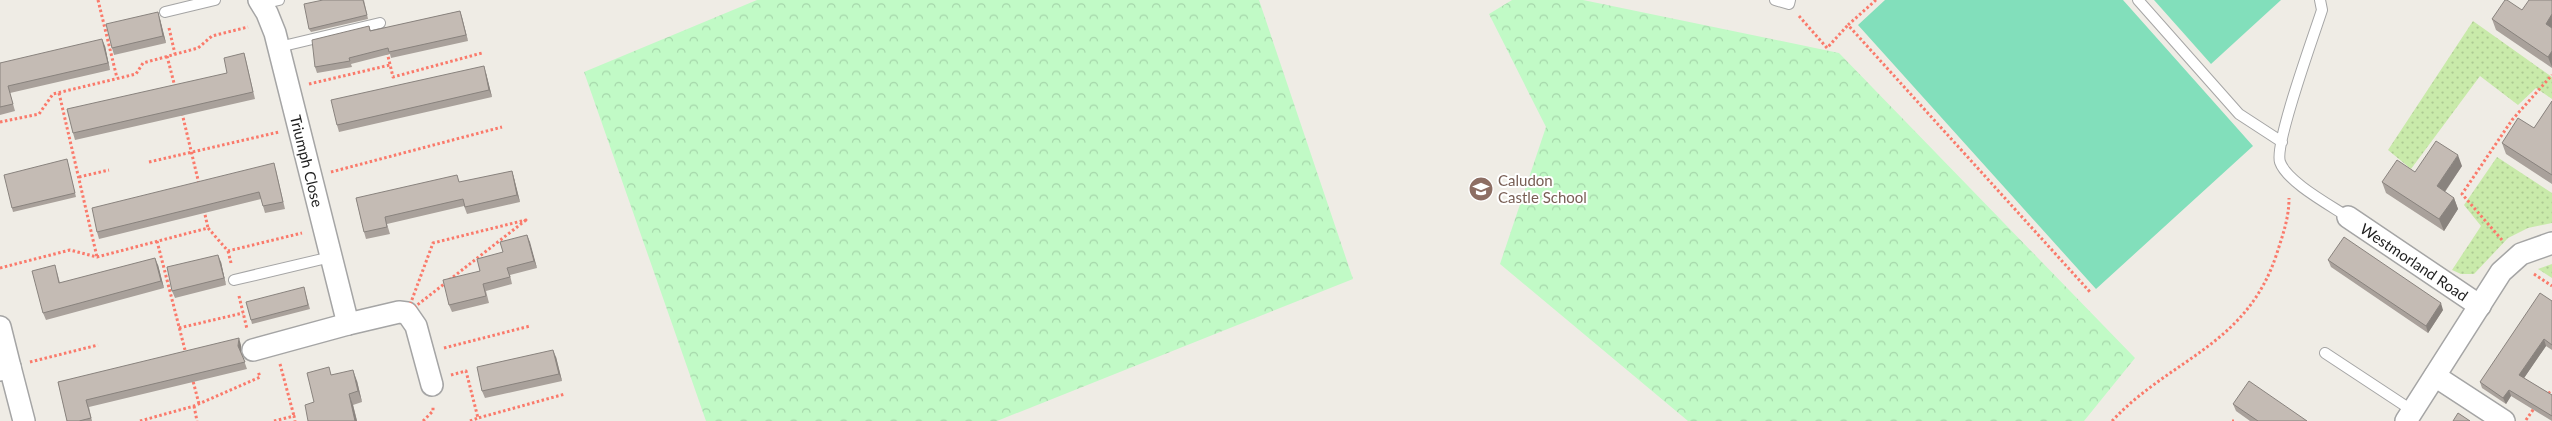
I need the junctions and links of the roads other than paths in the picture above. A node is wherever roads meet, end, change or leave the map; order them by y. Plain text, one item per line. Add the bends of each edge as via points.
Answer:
1 (215, 0) edge
2 (1775, 0) edge
3 (2138, 0) edge
4 (2320, 0) edge
5 (266, 1) edge
6 (1790, 2) edge
7 (165, 12) dead end
8 (380, 23) road end
9 (279, 47) junction
10 (2282, 142) junction
11 (2348, 217) joint
12 (2552, 244) edge
13 (331, 257) junction
14 (234, 280) road end
15 (2480, 306) junction
16 (348, 324) junction
17 (0, 327) edge
18 (253, 350) road end
19 (2325, 353) dead end
20 (5, 368) edge
21 (2435, 376) junction
22 (431, 382) road end
23 (2409, 416) edge
24 (24, 421) edge
25 (2504, 421) edge

1 - 7 lane
2 - 6 lane
3 - 10 lane via 2239,114
4 - 10 lane via 2322,10
5 - 9 street, Triumph Close
8 - 9 lane
9 - 13 street, Triumph Close
10 - 11 lane via 2280,161 2290,177
11 - 15 street, Westmorland Road
12 - 15 street, Westmorland Road via 2533,248 2517,258 2501,272
13 - 14 lane
13 - 16 street, Triumph Close
15 - 21 street, Westmorland Road
16 - 18 street
16 - 22 street via 407,313 416,326
17 - 20 street
19 - 23 lane
20 - 24 street
21 - 23 street, Westmorland Road
21 - 25 street

